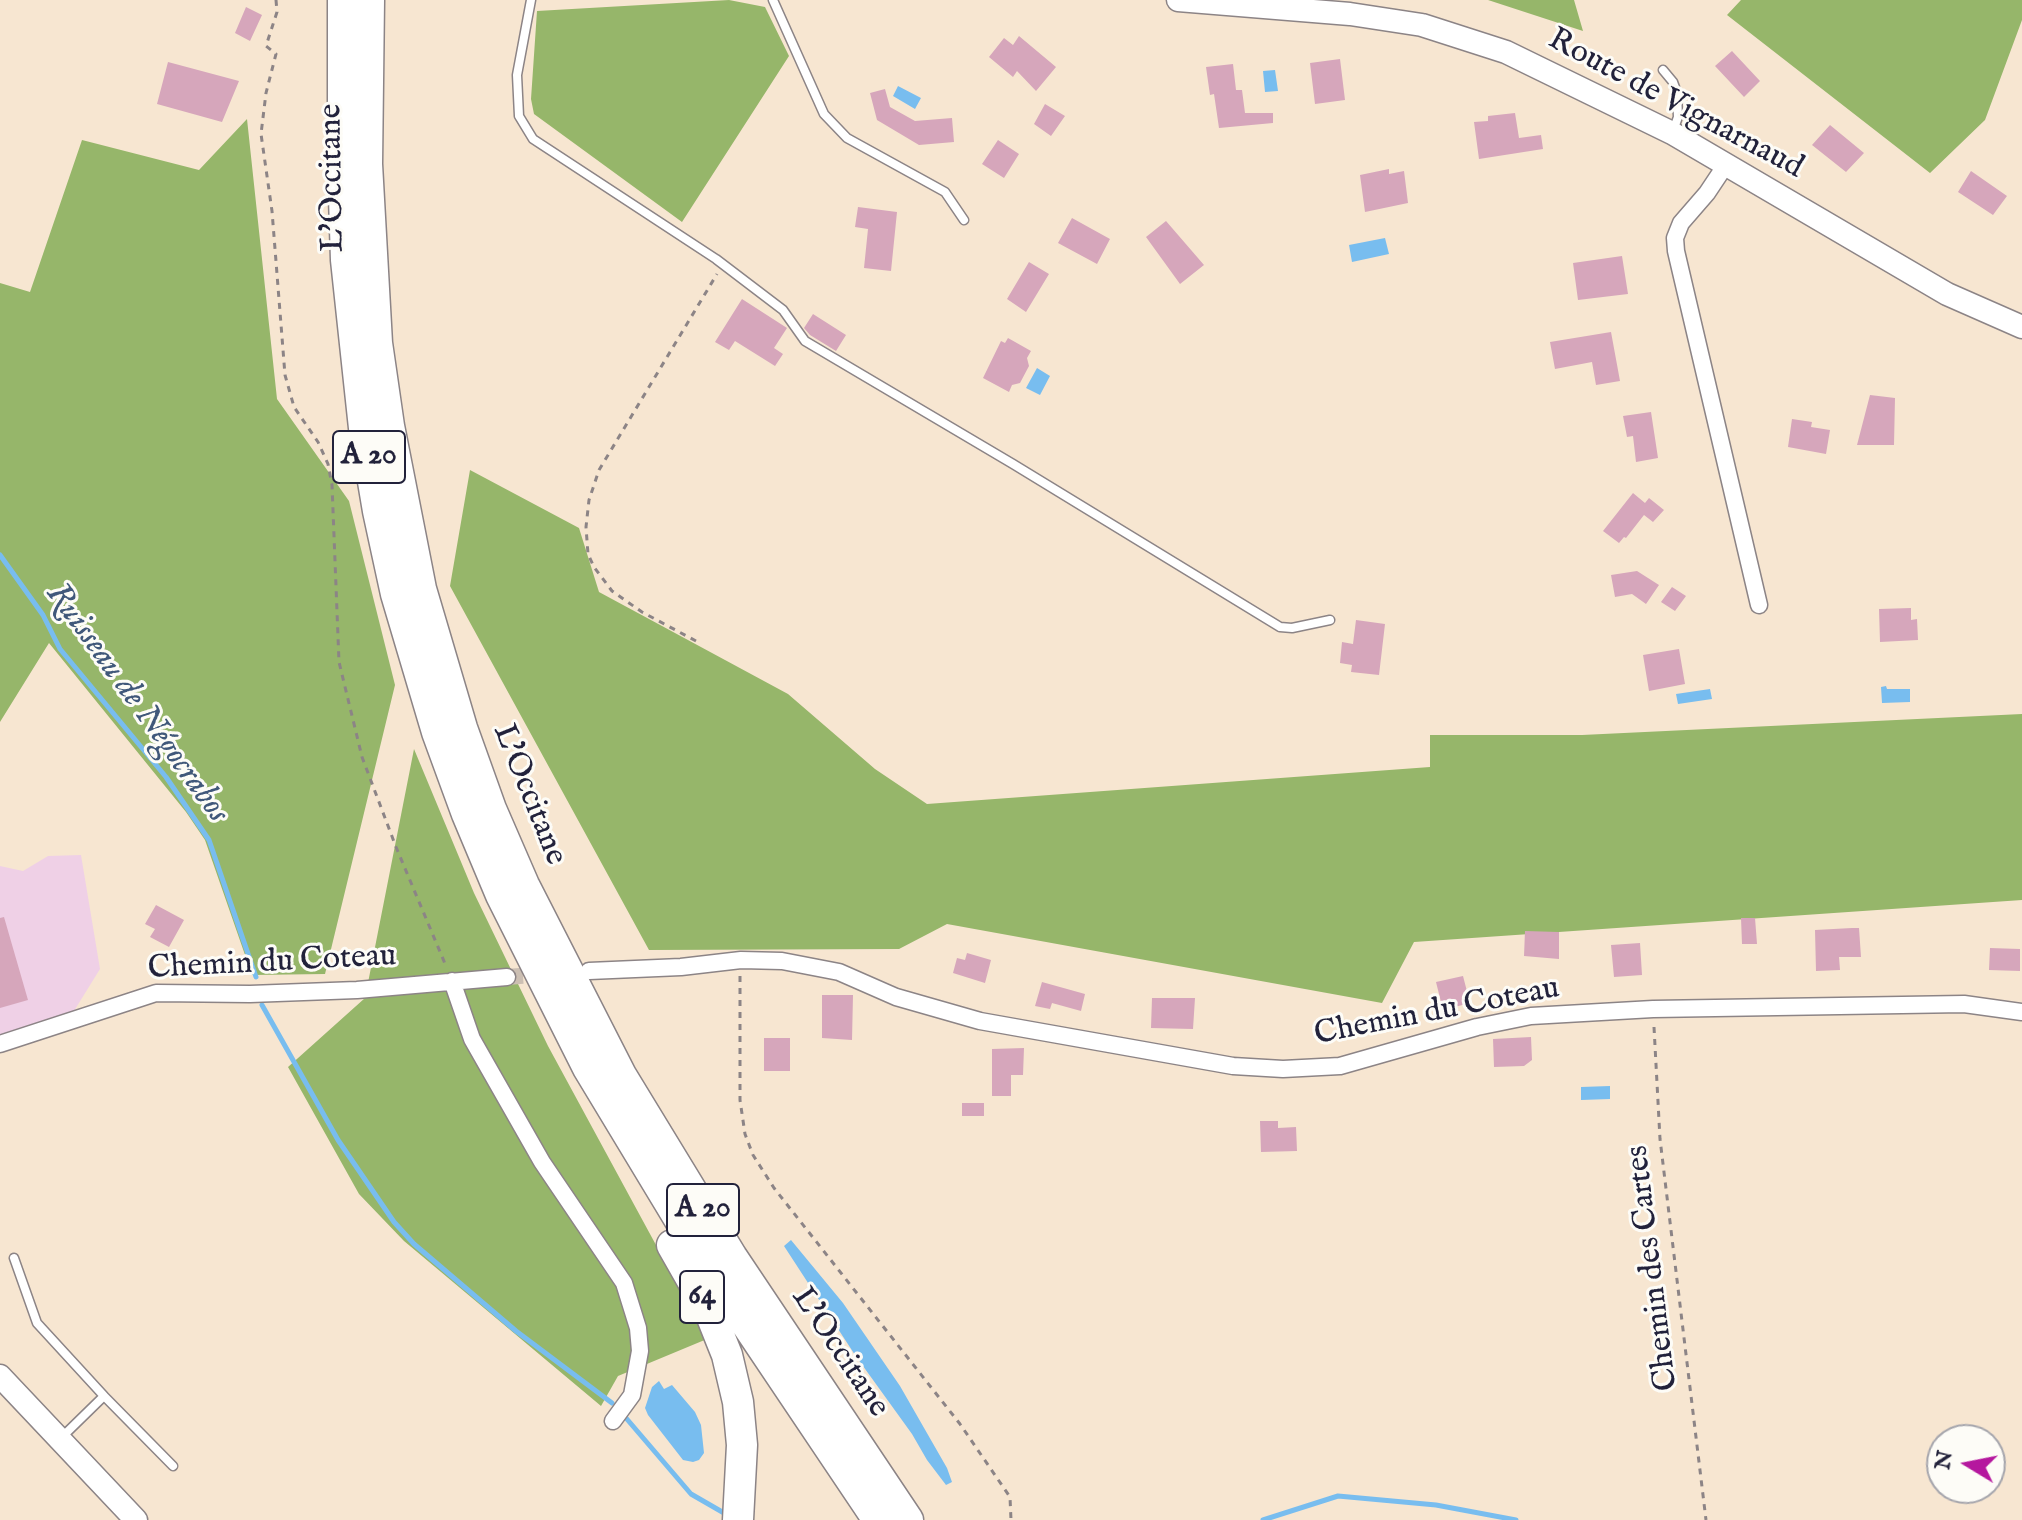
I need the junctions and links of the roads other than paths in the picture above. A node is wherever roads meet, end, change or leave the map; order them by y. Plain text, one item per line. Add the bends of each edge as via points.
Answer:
1 (343, 0) edge
2 (369, 0) edge
3 (531, 0) edge
4 (773, 0) edge
5 (1178, 0) edge
6 (1663, 70) dead end
7 (1672, 133) junction
8 (1725, 166) junction
9 (964, 220) dead end
10 (2022, 327) edge
11 (1759, 605) dead end
12 (1330, 620) dead end
13 (589, 971) dead end
14 (507, 977) tunnel mouth
15 (452, 981) junction
16 (2022, 1012) edge
17 (0, 1044) edge
18 (601, 1091) junction
19 (14, 1258) dead end
20 (0, 1376) edge
21 (104, 1396) junction
22 (613, 1421) dead end
23 (59, 1440) junction
24 (173, 1466) dead end
25 (136, 1520) edge
26 (738, 1520) edge
27 (878, 1520) edge
28 (908, 1520) edge

1 - 18 highway, L'Occitane / A 20 via 343,167 353,345 396,594 467,814 507,908
2 - 28 highway, L'Occitane / A 20 via 367,164 377,343 418,575 462,728 524,885 621,1075 732,1257
3 - 12 lane via 517,75 519,116 533,139 723,264 783,310 805,341 1280,627
4 - 9 lane via 824,114 847,138 945,192
5 - 7 street, Route de Vignarnaud via 1422,25 1506,52
6 - 7 lane via 1677,93
7 - 8 street, Route de Vignarnaud
8 - 10 street, Route de Vignarnaud via 1947,294
8 - 11 street via 1681,223 1676,251
13 - 16 street, Chemin du Coteau via 782,961 839,972 896,997 980,1021 1233,1066 1283,1069 1340,1066 1531,1016 1964,1004
14 - 15 street, Chemin du Coteau
15 - 17 street, Chemin du Coteau via 265,994 156,993
15 - 22 street via 487,1067 542,1162 624,1283 640,1351 632,1395
18 - 26 highway, 64 via 727,1355 742,1445
18 - 27 highway, L'Occitane / A 20 via 710,1270
19 - 21 lane via 37,1323
20 - 23 street
21 - 23 lane
21 - 24 lane
23 - 25 street

